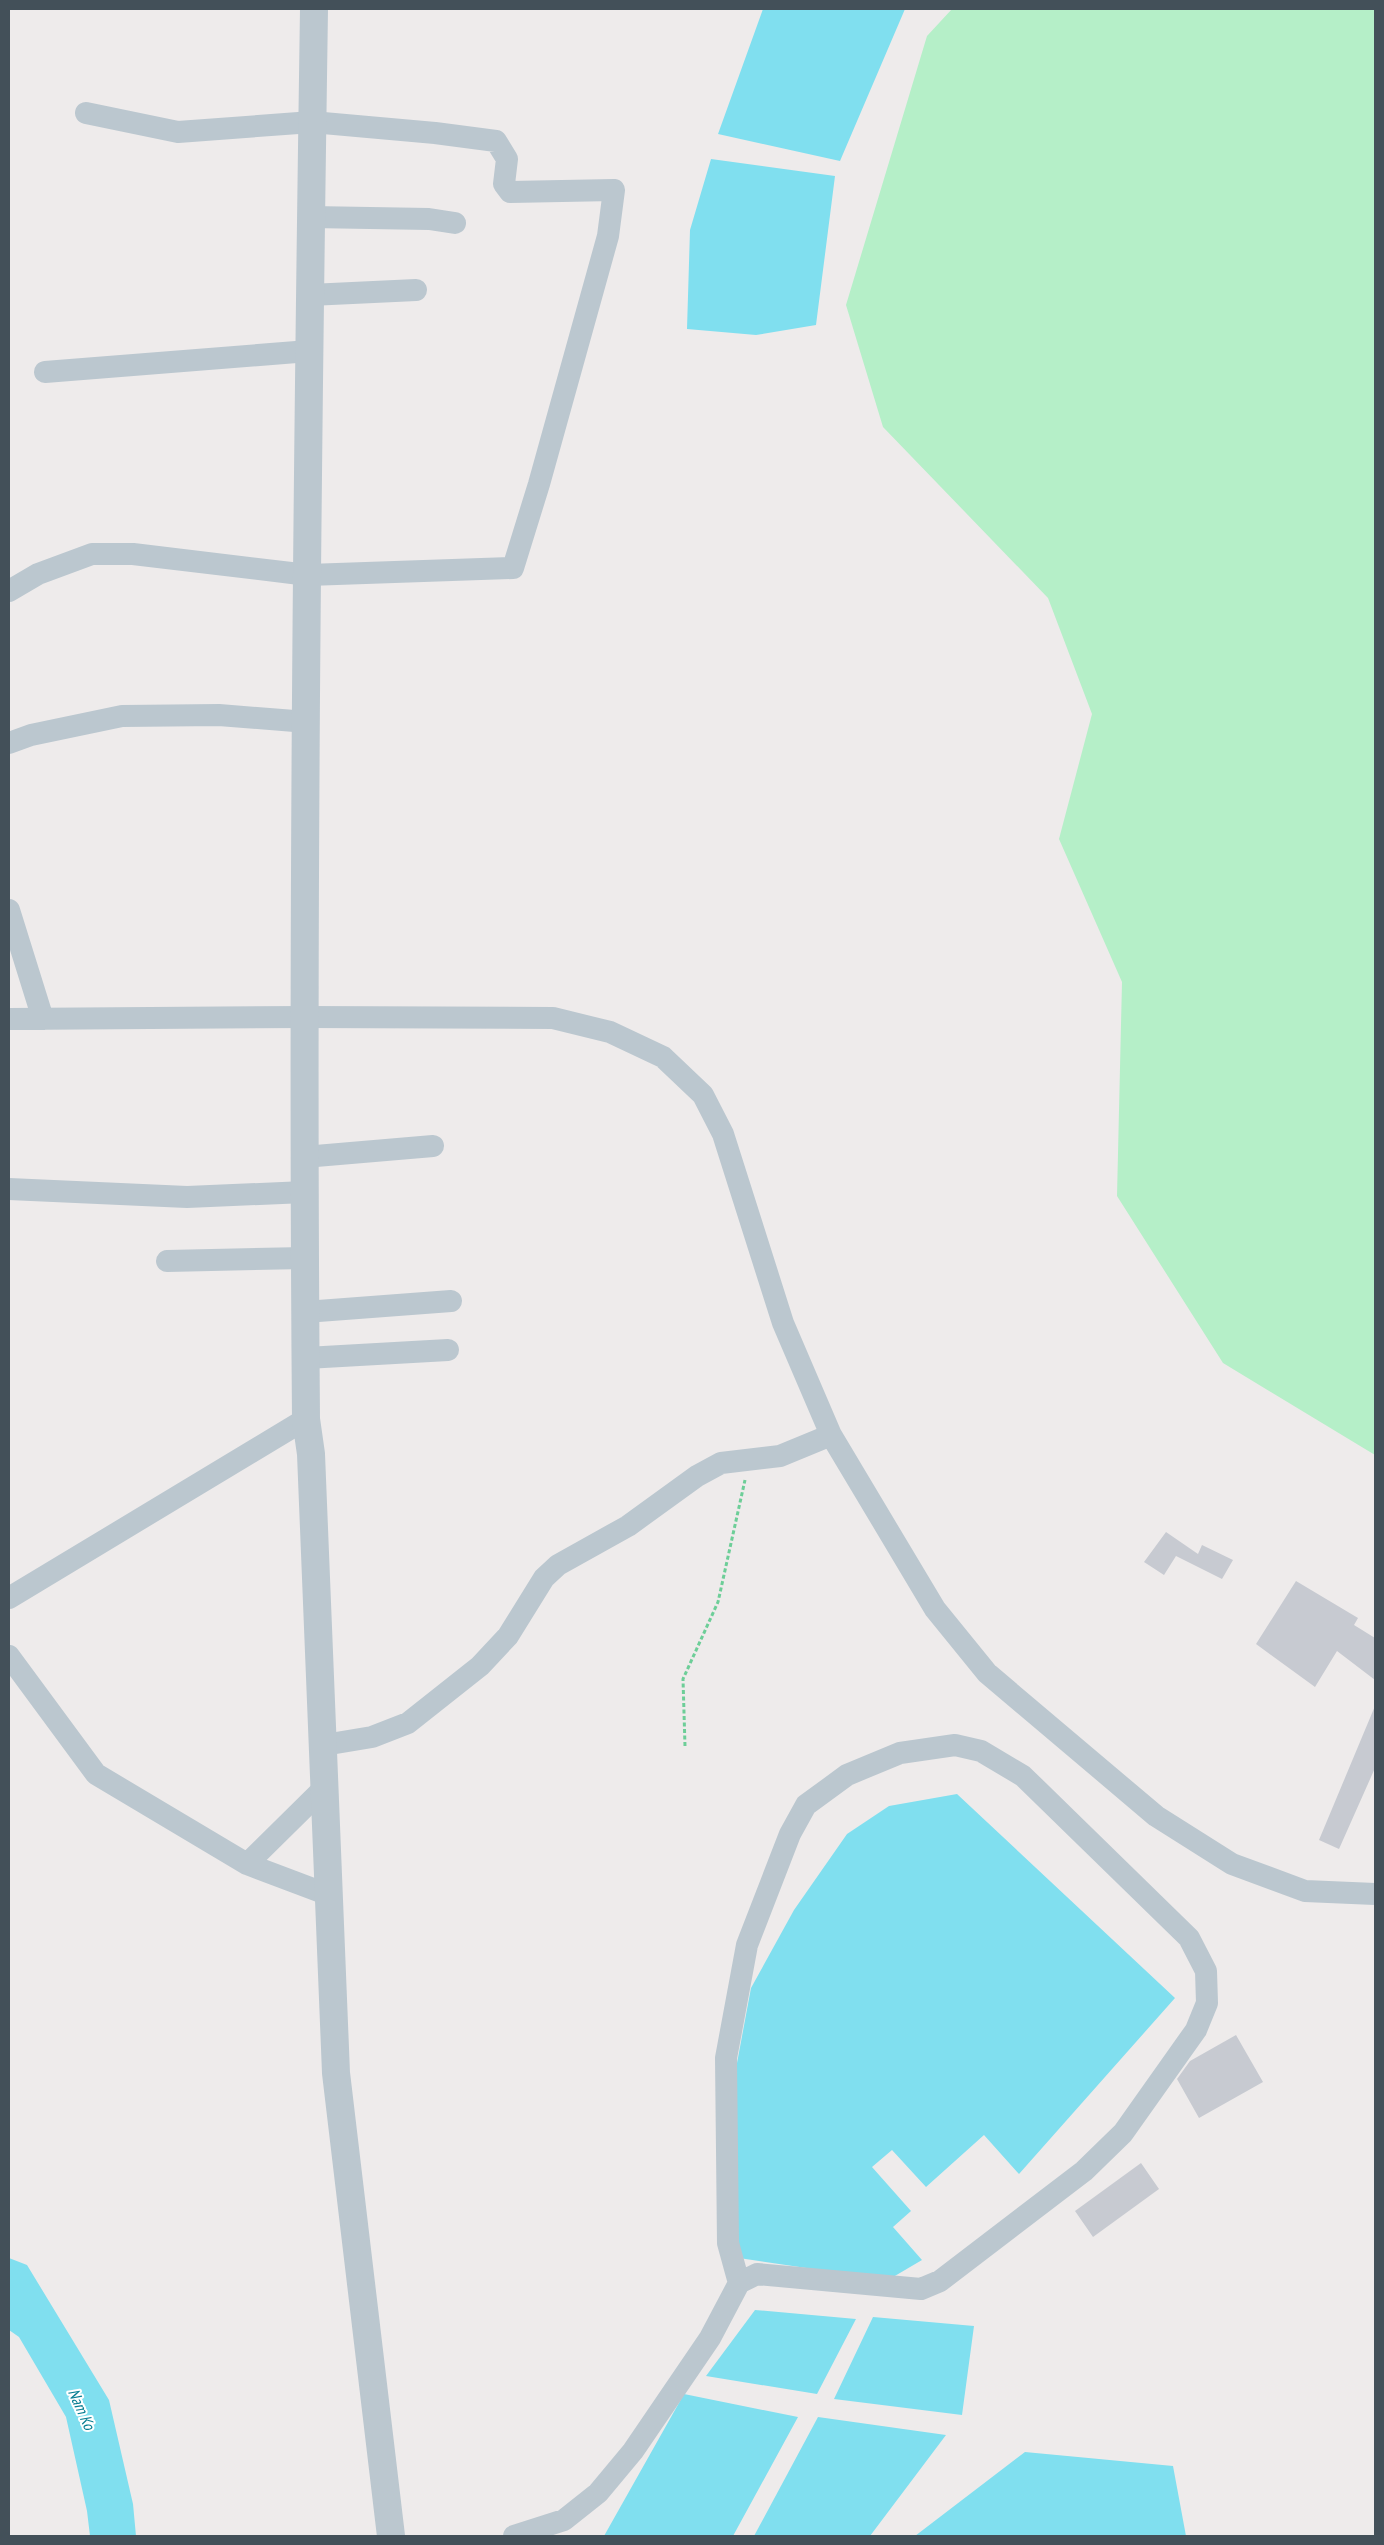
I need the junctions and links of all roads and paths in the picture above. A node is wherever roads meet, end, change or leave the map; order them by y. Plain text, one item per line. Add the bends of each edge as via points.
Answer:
1 (314, 9) edge
2 (86, 113) dead end
3 (312, 122) junction
4 (311, 217) junction
5 (455, 224) dead end
6 (416, 290) dead end
7 (310, 295) junction
8 (309, 351) junction
9 (45, 372) dead end
10 (308, 575) junction
11 (9, 591) edge
12 (307, 722) junction
13 (9, 742) edge
14 (9, 910) edge
15 (305, 1017) junction
16 (9, 1019) edge
17 (43, 1019) junction
18 (433, 1146) dead end
19 (304, 1156) junction
20 (9, 1189) edge
21 (304, 1192) junction
22 (305, 1258) junction
23 (167, 1261) dead end
24 (451, 1301) dead end
25 (305, 1312) junction
26 (448, 1350) dead end
27 (306, 1358) junction
28 (306, 1419) junction
29 (831, 1435) junction
30 (753, 1476) dead end
31 (9, 1598) edge
32 (9, 1656) edge
33 (324, 1745) junction
34 (685, 1746) dead end
35 (324, 1788) junction
36 (247, 1864) junction
37 (1375, 1894) edge
38 (329, 1895) junction
39 (739, 2283) junction
40 (391, 2536) edge
41 (514, 2536) edge

1 - 3 street
2 - 3 street via 178,132
3 - 4 street
3 - 10 street via 496,141 507,159 504,184 510,192 614,190 608,236 513,568
4 - 5 street via 430,219
4 - 7 street
6 - 7 street
7 - 8 street
8 - 9 street
8 - 10 street
10 - 11 street via 133,554 92,554 38,574
10 - 12 street
12 - 13 street via 219,715 122,716
12 - 15 street
14 - 17 street
15 - 17 street
15 - 19 street
15 - 29 street via 553,1018 610,1032 663,1057 703,1095 724,1134 783,1323
16 - 17 street
18 - 19 street
19 - 21 street
20 - 21 street via 187,1197
21 - 22 street
22 - 23 street
22 - 25 street
24 - 25 street
25 - 27 street
26 - 27 street
27 - 28 street
28 - 31 street
28 - 33 street via 311,1454
29 - 33 street via 780,1456 721,1463 697,1476 628,1526 558,1565 544,1578 508,1636 480,1666 408,1723 372,1737
29 - 37 street via 934,1609 988,1673 1156,1816 1232,1864 1305,1891
30 - 34 path via 745,1478 718,1602 683,1679
32 - 36 street via 96,1774
33 - 35 street
35 - 36 street
35 - 38 street
36 - 38 street
38 - 40 street via 336,2072
39 - 39 street via 728,2244 726,2058 747,1945 790,1834 806,1805 847,1775 900,1754 955,1745 981,1751 1024,1776 1189,1938 1206,1970 1207,2003 1196,2030 1123,2133 1091,2164 940,2281 921,2289 757,2274
39 - 41 street via 710,2338 633,2451 598,2493 564,2520

